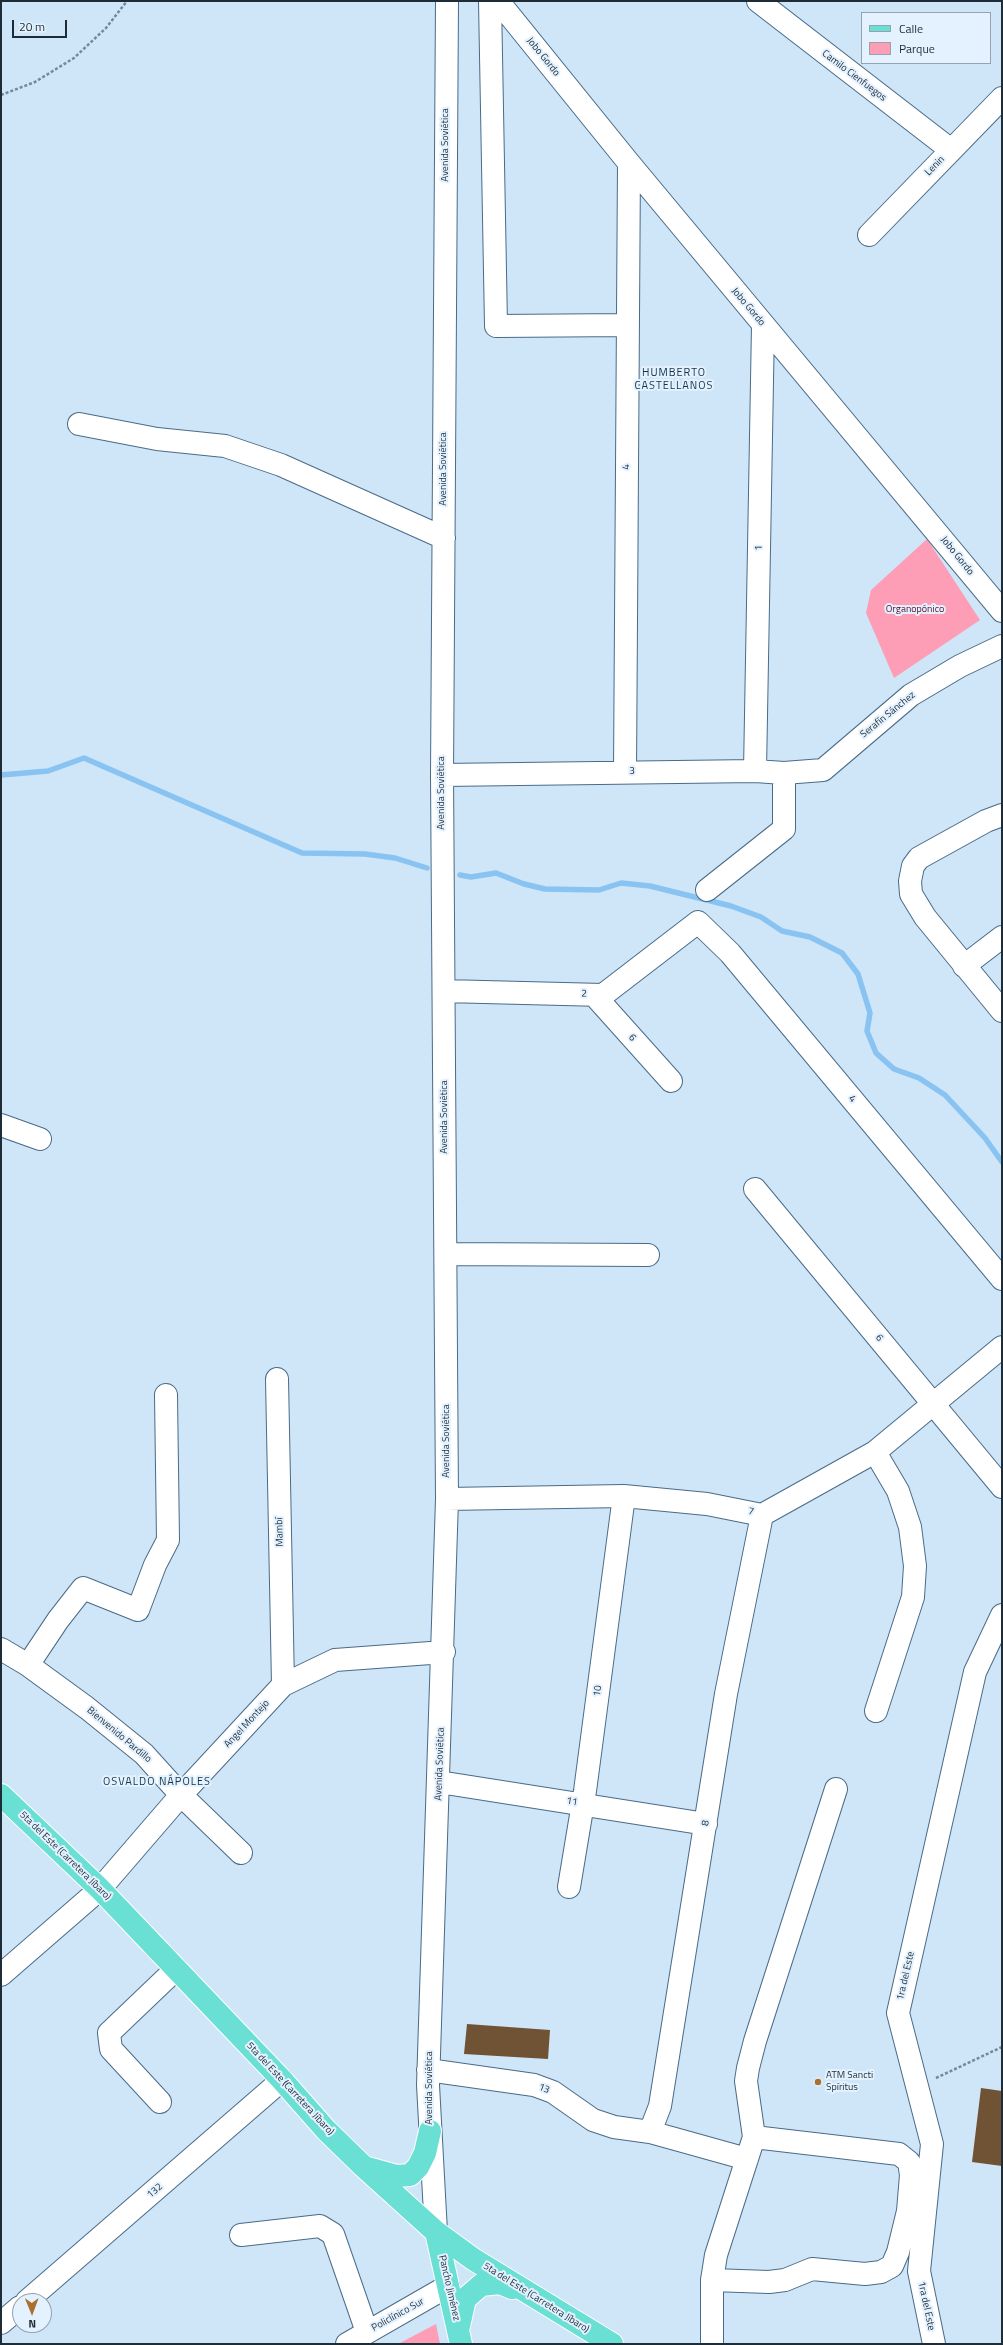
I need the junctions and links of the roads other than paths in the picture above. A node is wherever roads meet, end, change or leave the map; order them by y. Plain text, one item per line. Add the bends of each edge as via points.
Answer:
1 (447, 1) edge
2 (490, 1) edge
3 (498, 1) edge
4 (758, 1) edge
5 (1002, 98) edge
6 (951, 150) junction
7 (629, 163) junction
8 (868, 235) dead end
9 (628, 325) junction
10 (763, 325) junction
11 (79, 424) dead end
12 (444, 538) junction
13 (1002, 611) edge
14 (1002, 646) edge
15 (823, 770) joint
16 (756, 771) junction
17 (624, 772) junction
18 (784, 773) junction
19 (442, 775) junction
20 (1002, 815) edge
21 (707, 890) dead end
22 (698, 922) joint
23 (1002, 937) edge
24 (964, 966) junction
25 (444, 991) junction
26 (594, 995) junction
27 (1002, 1011) edge
28 (671, 1081) dead end
29 (1, 1125) edge
30 (40, 1139) dead end
31 (755, 1189) dead end
32 (446, 1254) junction
33 (648, 1256) dead end
34 (1002, 1279) edge
35 (1002, 1346) edge
36 (277, 1379) dead end
37 (166, 1395) dead end
38 (935, 1404) junction
39 (875, 1452) junction
40 (1002, 1487) edge
41 (624, 1496) junction
42 (447, 1499) junction
43 (762, 1515) junction
44 (1002, 1615) edge
45 (1, 1649) edge
46 (444, 1652) junction
47 (28, 1665) junction
48 (283, 1685) junction
49 (876, 1710) dead end
50 (439, 1782) junction
51 (836, 1789) dead end
52 (1, 1795) edge
53 (181, 1795) junction
54 (583, 1804) junction
55 (706, 1824) junction
56 (241, 1853) dead end
57 (568, 1887) dead end
58 (100, 1889) junction
59 (176, 1969) junction
60 (1, 1975) edge
61 (428, 2070) junction
62 (282, 2080) junction
63 (160, 2102) dead end
64 (430, 2131) junction
65 (650, 2132) junction
66 (754, 2137) junction
67 (747, 2159) junction
68 (363, 2166) junction
69 (436, 2232) junction
70 (241, 2235) dead end
71 (712, 2280) junction
72 (448, 2286) junction
73 (36, 2293) edge
74 (536, 2299) junction
75 (12, 2314) edge
76 (2, 2322) edge
77 (459, 2337) edge
78 (375, 2338) edge
79 (347, 2344) edge
80 (612, 2344) edge
81 (712, 2344) edge
82 (934, 2344) edge

1 - 12 street, Avenida Soviética
2 - 9 street via 496,326
3 - 7 street, Jobo Gordo
4 - 6 street, Camilo Cienfuegos
5 - 6 street, Lenin
6 - 8 street, Lenin
7 - 9 street, 4
7 - 10 street, Jobo Gordo
9 - 17 street, 4
10 - 13 street, Jobo Gordo
10 - 16 street, 1
11 - 12 street via 157,439 224,446 281,465
12 - 19 street, Avenida Soviética
14 - 15 street, Serafín Sánchez via 960,666 911,695
15 - 18 street, 3
16 - 17 street, 3
16 - 18 street, 3
17 - 19 street, 3
18 - 21 street via 784,829
19 - 25 street, Avenida Soviética
20 - 24 street via 986,821 919,858 913,866 910,881 912,894 925,917
22 - 26 street, 2 via 603,995
22 - 34 street, 4 via 730,953
23 - 24 street
24 - 27 street
25 - 26 street, 2
25 - 32 street, Avenida Soviética
26 - 28 street, 6
29 - 30 street
31 - 38 street, 6
32 - 33 street
32 - 42 street, Avenida Soviética
35 - 38 street, 7
36 - 48 street, Mambí
37 - 47 street via 168,1540 154,1565 138,1610 83,1588
38 - 39 street, 7
38 - 40 street, 6
39 - 43 street, 7
39 - 49 street via 898,1491 910,1527 915,1566 913,1597
41 - 42 street, 7
41 - 43 street, 7 via 707,1504
41 - 54 street, 10
42 - 46 street, Avenida Soviética
43 - 55 street, 8 via 726,1694
44 - 82 street, 1ra del Este via 975,1672 898,2013 932,2144 919,2271
45 - 47 street, Bienvenido Pardillo
46 - 48 street, Angel Montejo via 335,1660
46 - 50 street, Avenida Soviética
47 - 53 street, Bienvenido Pardillo via 144,1754
48 - 53 street, Angel Montejo
50 - 54 street, 11
50 - 61 street, Avenida Soviética
51 - 66 street via 755,2040 746,2081
52 - 58 main road, 5ta del Este (Carretera Jíbaro)
53 - 56 street, Bienvenido Pardillo
53 - 58 street, Angel Montejo
54 - 55 street, 11
54 - 57 street, 10
55 - 65 street, 8 via 660,2106
58 - 59 main road, 5ta del Este (Carretera Jíbaro)
58 - 60 street, Angel Montejo
59 - 62 main road, 5ta del Este (Carretera Jíbaro)
59 - 63 street via 109,2032 111,2049
61 - 64 street, Avenida Soviética
61 - 65 street, 13 via 534,2085 553,2092 593,2120 614,2127
62 - 68 main road, 5ta del Este (Carretera Jíbaro) via 326,2130
62 - 73 street, 132
64 - 68 main road via 425,2153 418,2168 410,2175 397,2176
64 - 69 street, Avenida Soviética
65 - 67 street, 13
66 - 67 street
66 - 71 street via 899,2154 909,2162 911,2175 908,2211 898,2252 892,2266 882,2272 865,2274 812,2269 785,2280 769,2282
67 - 71 street via 716,2255
68 - 69 main road, 5ta del Este (Carretera Jíbaro)
69 - 72 main road, Pancho Jiménez
69 - 74 main road, 5ta del Este (Carretera Jíbaro)
70 - 78 street via 320,2226 333,2234
71 - 81 street
72 - 77 main road, Pancho Jiménez
72 - 78 street, Policlínico Sur via 391,2319
74 - 77 main road via 500,2283 481,2285 465,2299
74 - 80 main road, 5ta del Este (Carretera Jíbaro)
75 - 76 street
78 - 79 street, Policlínico Sur

